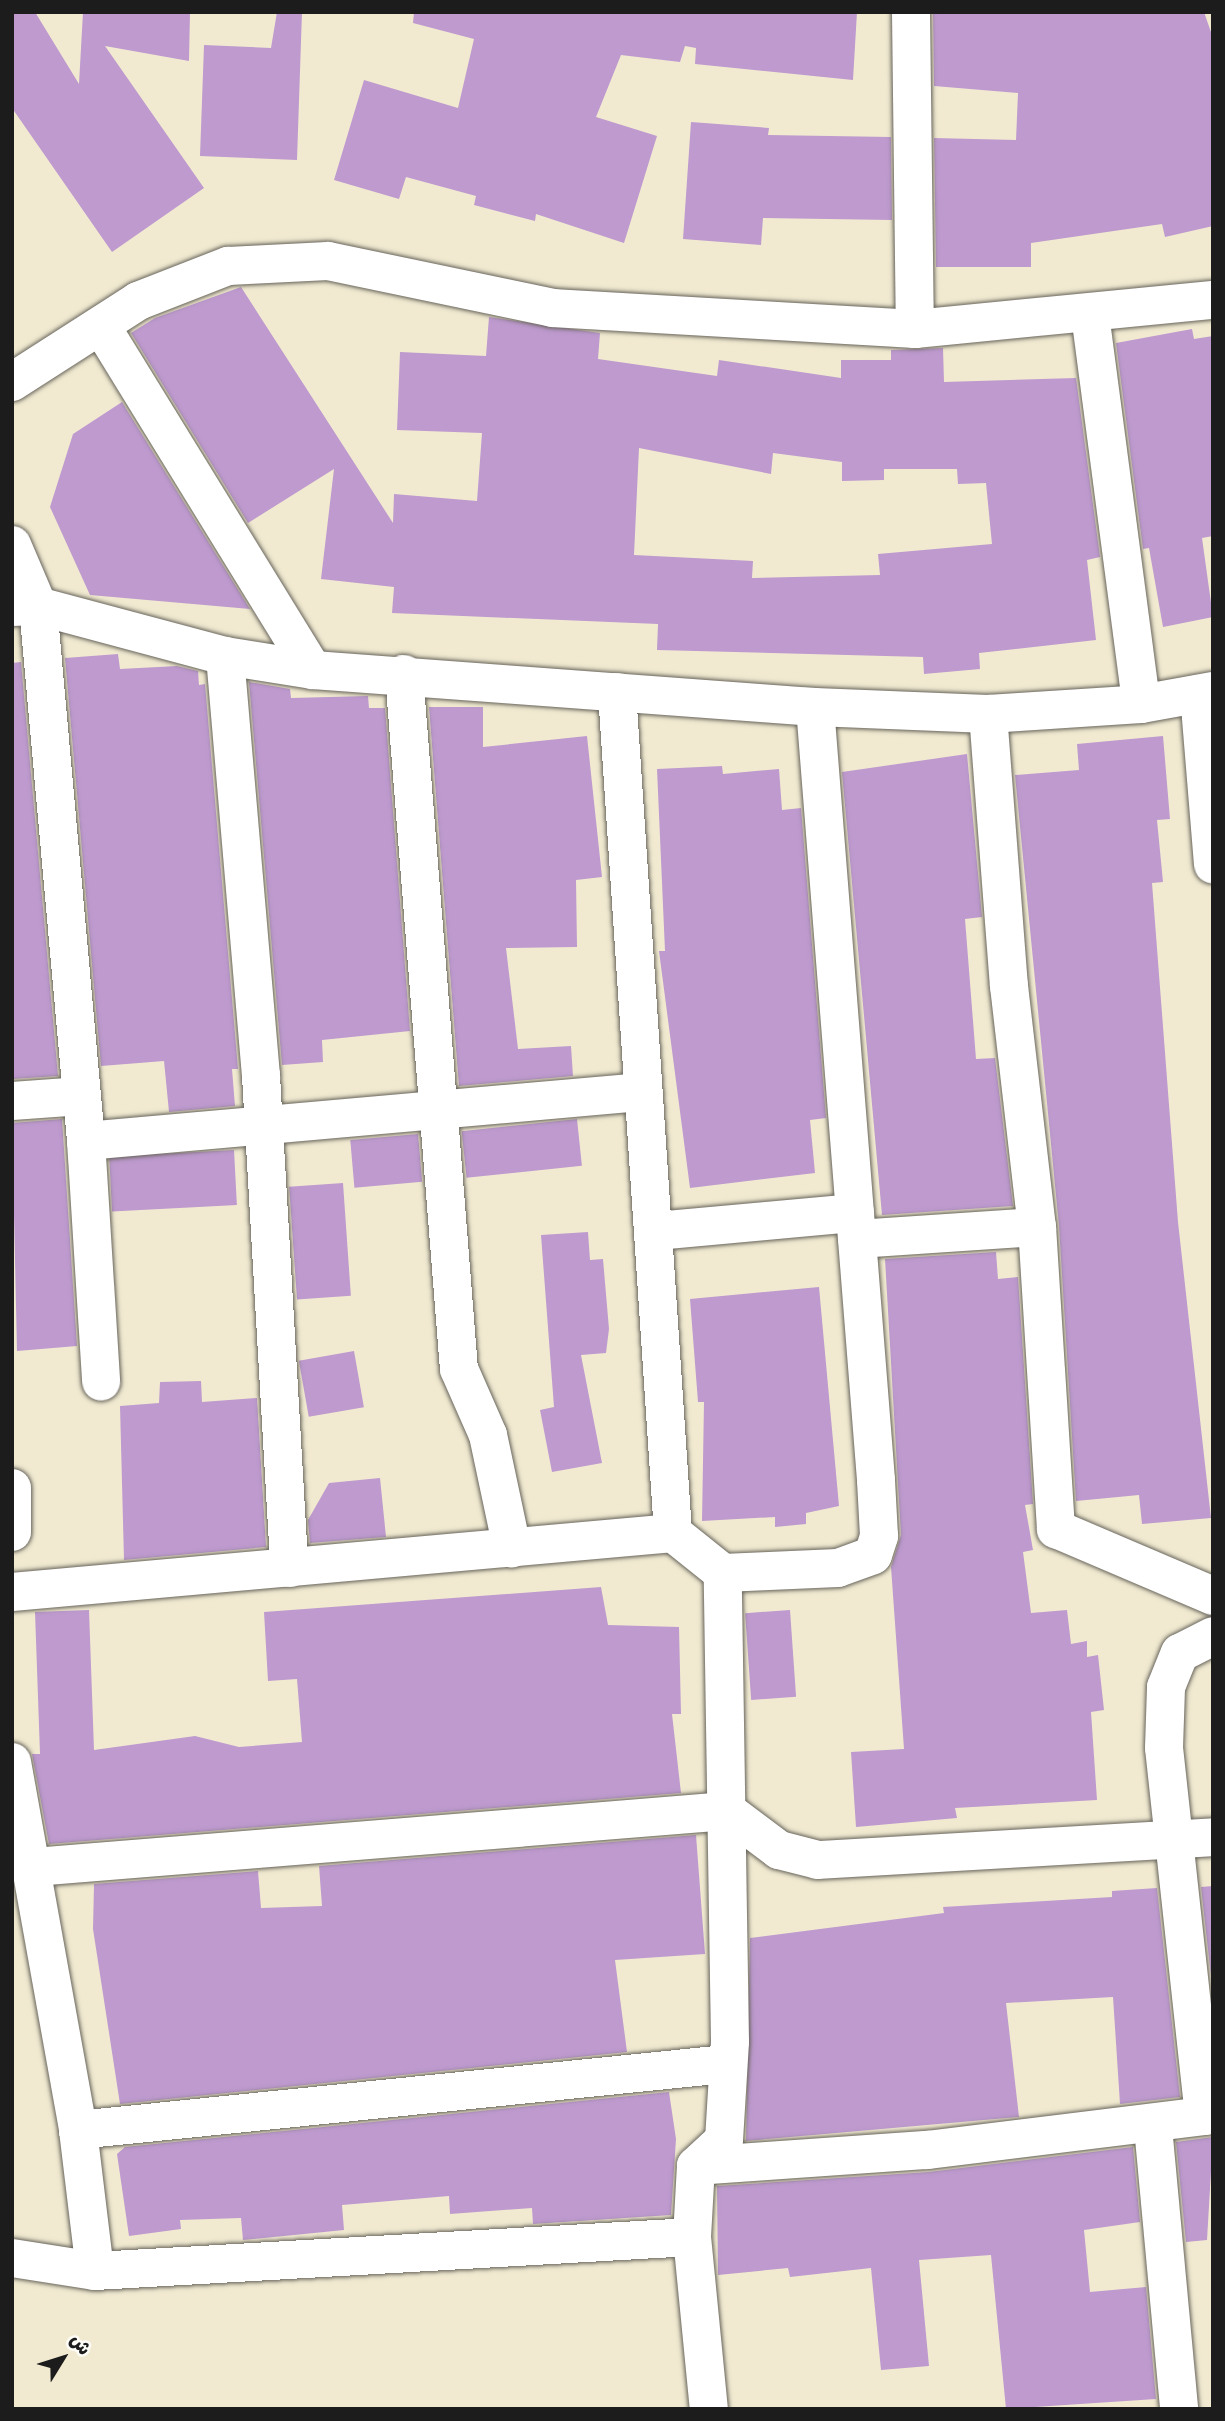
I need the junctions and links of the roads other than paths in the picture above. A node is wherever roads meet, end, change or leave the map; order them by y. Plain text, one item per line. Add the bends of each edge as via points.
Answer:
1 (911, 12) edge
2 (1213, 300) edge
3 (1090, 314) junction
4 (101, 327) junction
5 (915, 329) junction
6 (12, 383) edge
7 (12, 545) edge
8 (25, 606) edge
9 (225, 656) junction
10 (313, 670) junction
11 (404, 674) junction
12 (617, 692) junction
13 (1206, 692) edge
14 (1141, 704) junction
15 (815, 707) junction
16 (988, 715) junction
17 (1213, 864) edge
18 (640, 1092) junction
19 (82, 1096) junction
20 (12, 1101) edge
21 (436, 1106) junction
22 (261, 1125) junction
23 (86, 1141) junction
24 (856, 1226) junction
25 (1037, 1227) junction
26 (656, 1231) junction
27 (101, 1382) dead end
28 (12, 1488) edge
29 (12, 1532) edge
30 (673, 1533) junction
31 (512, 1548) junction
32 (289, 1568) junction
33 (723, 1573) junction
34 (12, 1592) edge
35 (1213, 1596) edge
36 (1213, 1636) edge
37 (12, 1762) edge
38 (727, 1811) junction
39 (1213, 1837) edge
40 (1174, 1841) junction
41 (34, 1867) junction
42 (726, 2064) junction
43 (1208, 2115) edge
44 (1153, 2127) junction
45 (78, 2130) junction
46 (696, 2166) junction
47 (692, 2237) junction
48 (12, 2258) edge
49 (95, 2271) junction
50 (709, 2409) edge
51 (1179, 2409) edge

1 - 5 street
2 - 3 street
3 - 5 street
3 - 14 street
4 - 5 street via 138,301 228,266 328,261 552,308
4 - 6 street
4 - 10 street
7 - 8 street
8 - 9 street
8 - 19 street
9 - 10 street
9 - 22 street
10 - 11 street
11 - 12 street
11 - 21 street
12 - 15 street
12 - 18 street
13 - 14 street
13 - 17 street
14 - 16 street
15 - 16 street
15 - 24 street
16 - 25 street via 1009,986
18 - 21 street
18 - 26 street
19 - 20 street
19 - 23 street
21 - 22 street
21 - 31 street via 459,1369 488,1435
22 - 23 street
22 - 32 street
23 - 27 street
24 - 25 street
24 - 26 street
24 - 33 street via 878,1525 873,1555 838,1568
25 - 35 street via 1056,1529
26 - 30 street
28 - 29 street
30 - 31 street
30 - 33 street
31 - 32 street
32 - 34 street
33 - 38 street
36 - 40 street via 1180,1653 1166,1687 1164,1748
37 - 41 street
38 - 40 street via 779,1850 818,1860
38 - 41 street
38 - 42 street
39 - 40 street
40 - 43 street
41 - 45 street
42 - 45 street
42 - 46 street via 724,2140
43 - 44 street
44 - 46 street
44 - 51 street
45 - 49 street
46 - 47 street
47 - 49 street
47 - 50 street
48 - 49 street

